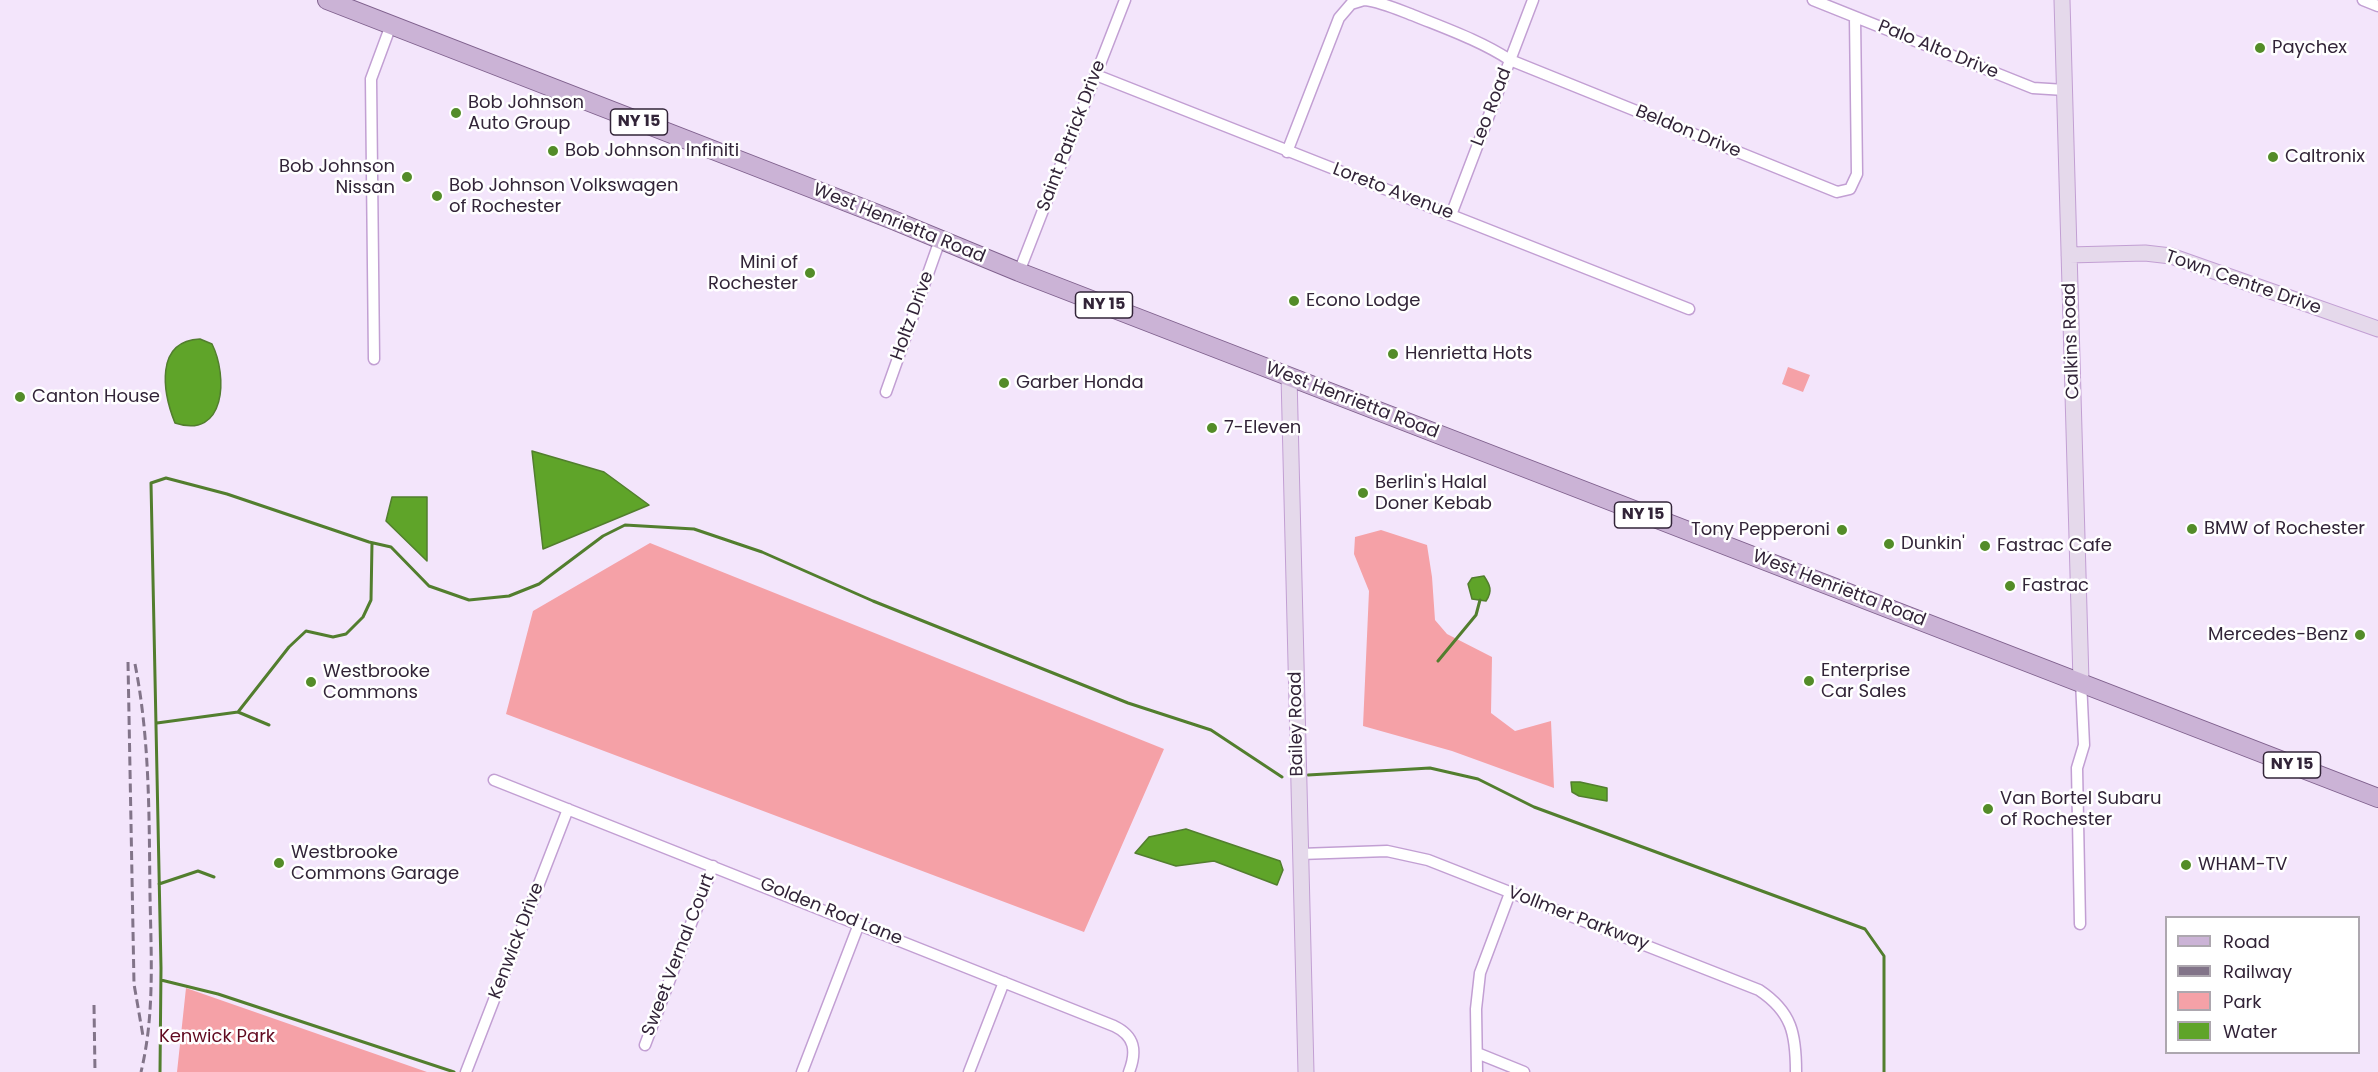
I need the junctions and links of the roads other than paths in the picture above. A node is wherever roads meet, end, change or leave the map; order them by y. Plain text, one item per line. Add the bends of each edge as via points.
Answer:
1 (327, 0) edge
2 (1125, 0) edge
3 (1365, 0) edge
4 (1533, 0) edge
5 (1813, 0) edge
6 (2062, 0) edge
7 (2363, 0) edge
8 (2378, 6) edge
9 (1855, 17) junction
10 (391, 25) junction
11 (1510, 60) junction
12 (1096, 75) junction
13 (2065, 90) junction
14 (1287, 152) junction
15 (1451, 214) junction
16 (940, 240) junction
17 (2070, 255) junction
18 (1019, 273) junction
19 (1689, 309) dead end
20 (2378, 329) edge
21 (374, 359) dead end
22 (1289, 376) junction
23 (886, 392) dead end
24 (2081, 681) junction
25 (494, 780) dead end
26 (2378, 798) edge
27 (568, 809) junction
28 (1300, 854) junction
29 (713, 866) junction
30 (1510, 893) junction
31 (859, 924) junction
32 (2080, 924) dead end
33 (1004, 982) junction
34 (645, 1045) dead end
35 (1477, 1053) junction
36 (466, 1072) edge
37 (802, 1072) edge
38 (969, 1072) edge
39 (1129, 1072) edge
40 (1306, 1072) edge
41 (1478, 1072) edge
42 (1524, 1072) edge
43 (1796, 1072) edge

1 - 10 main road, West Henrietta Road / NY 15
2 - 12 street, Saint Patrick Drive
3 - 11 street, Beldon Drive via 1449,30
3 - 14 street, Beldon Drive via 1350,4 1340,18
4 - 11 street, Leo Road
5 - 9 street, Palo Alto Drive
6 - 13 street, Calkins Road
7 - 8 street
9 - 11 street, Beldon Drive via 1857,174 1855,183 1845,191 1826,189
9 - 13 street, Palo Alto Drive via 2033,88
10 - 16 main road, West Henrietta Road / NY 15
10 - 21 street via 371,79
11 - 15 street, Leo Road
12 - 14 street, Loreto Avenue
12 - 18 street, Saint Patrick Drive
13 - 17 street, Calkins Road
14 - 15 street, Loreto Avenue
15 - 19 street, Loreto Avenue
16 - 18 main road, West Henrietta Road / NY 15
16 - 23 street, Holtz Drive
17 - 20 street, Town Centre Drive via 2171,256
17 - 24 street, Calkins Road
18 - 22 main road, West Henrietta Road / NY 15
22 - 24 main road, West Henrietta Road / NY 15
22 - 28 street, Bailey Road
24 - 26 main road, West Henrietta Road / NY 15
24 - 32 street via 2084,745 2077,768
25 - 27 street, Golden Rod Lane
27 - 29 street, Golden Rod Lane
27 - 36 street, Kenwick Drive
28 - 30 street, Vollmer Parkway via 1358,850 1405,854
28 - 40 street, Bailey Road
29 - 31 street, Golden Rod Lane
29 - 34 street, Sweet Vernal Court
30 - 35 street via 1480,973
30 - 43 street, Vollmer Parkway via 1759,990 1787,1017 1796,1043
31 - 33 street, Golden Rod Lane
31 - 37 street
33 - 38 street
33 - 39 street, Golden Rod Lane via 1121,1029 1133,1044
35 - 41 street
35 - 42 street

